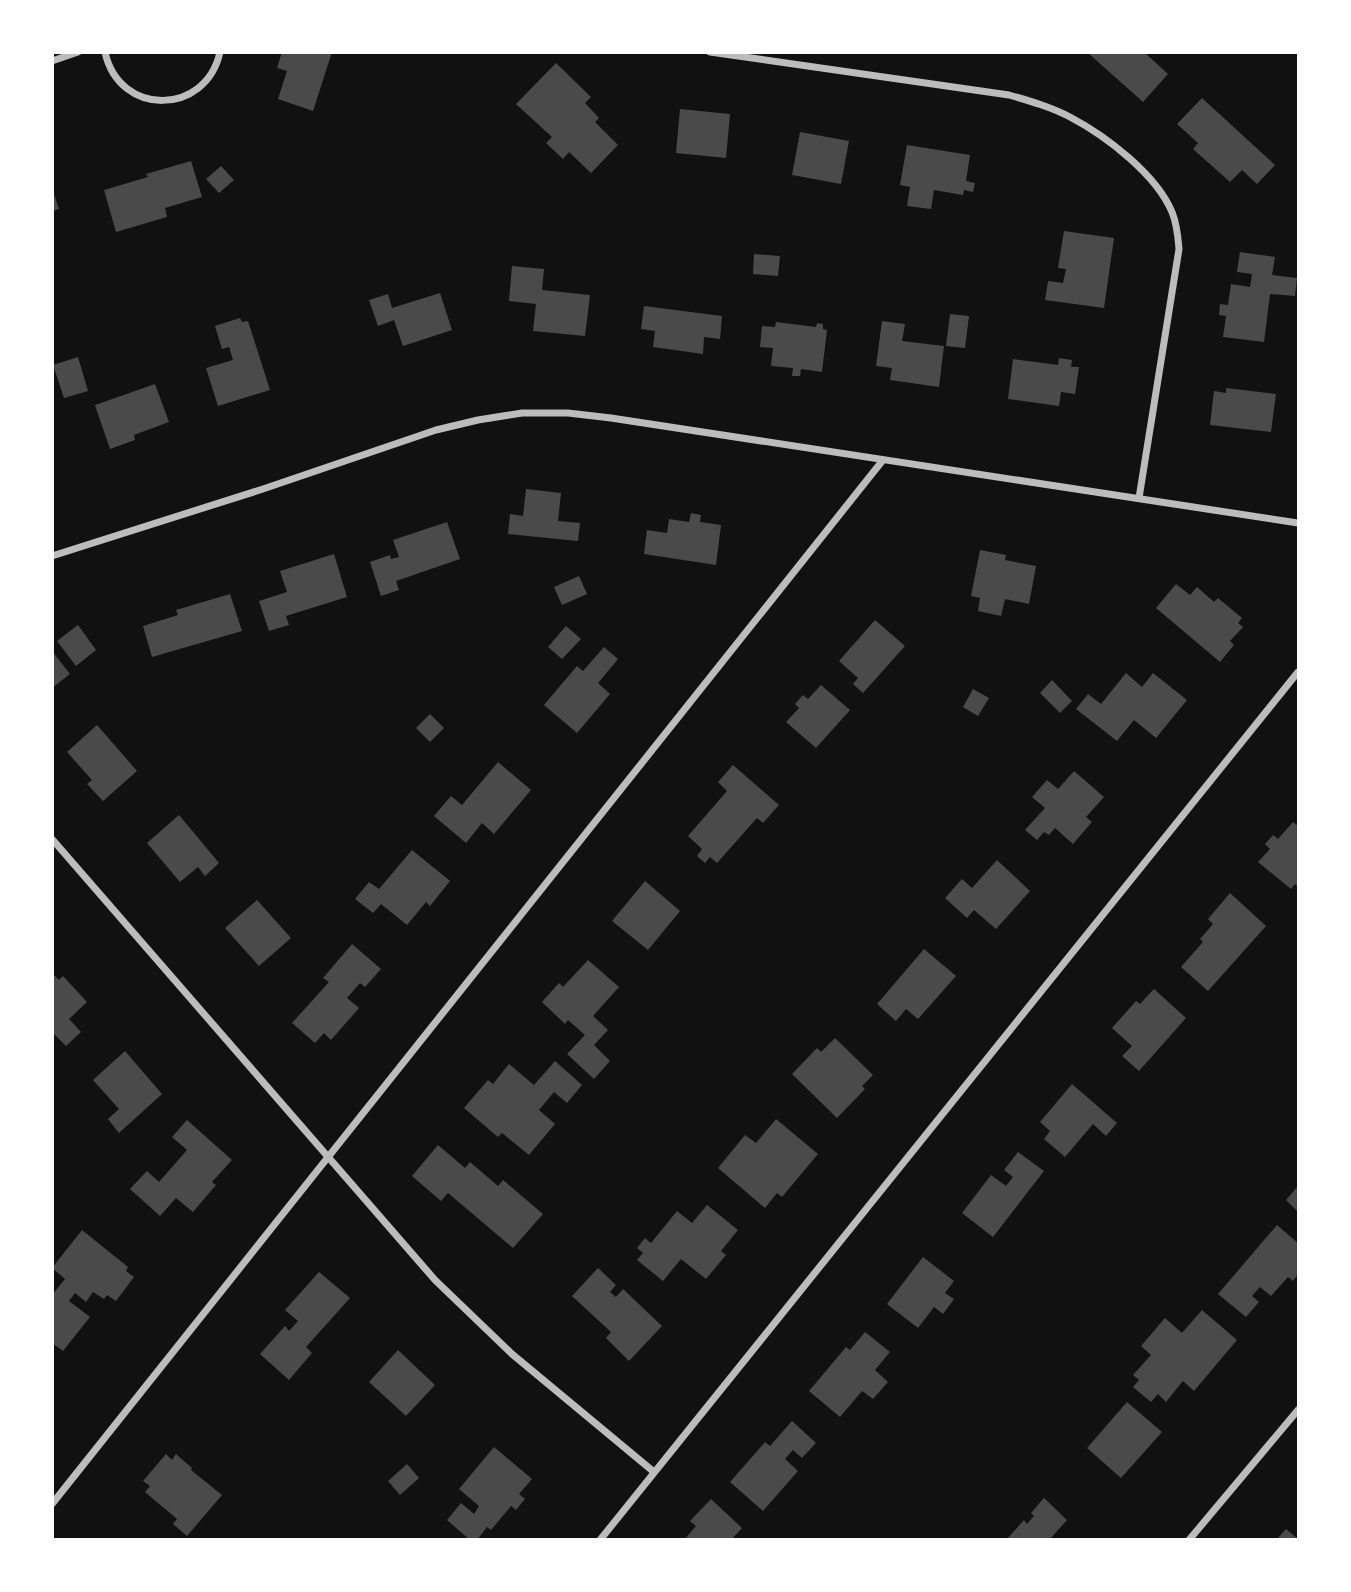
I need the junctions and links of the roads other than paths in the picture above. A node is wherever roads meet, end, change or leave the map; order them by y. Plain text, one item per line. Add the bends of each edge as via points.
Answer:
1 (78, 52) edge
2 (105, 52) edge
3 (220, 52) edge
4 (710, 52) edge
5 (52, 61) edge
6 (884, 460) junction
7 (1139, 498) junction
8 (1298, 523) edge
9 (52, 556) edge
10 (1298, 672) edge
11 (52, 839) edge
12 (329, 1157) junction
13 (1298, 1410) edge
14 (654, 1472) junction
15 (52, 1504) edge
16 (600, 1539) edge
17 (1189, 1539) edge

1 - 5 street
2 - 3 street via 110,68 125,87 158,101 182,98 203,86
4 - 7 street via 1009,95 1069,117 1125,154 1162,194 1178,230 1179,249
6 - 7 street
6 - 9 street via 611,418 522,413 436,430
6 - 12 street
7 - 8 street
10 - 14 street
11 - 12 street
12 - 14 street via 435,1280 486,1330
12 - 15 street
13 - 17 street
14 - 16 street

